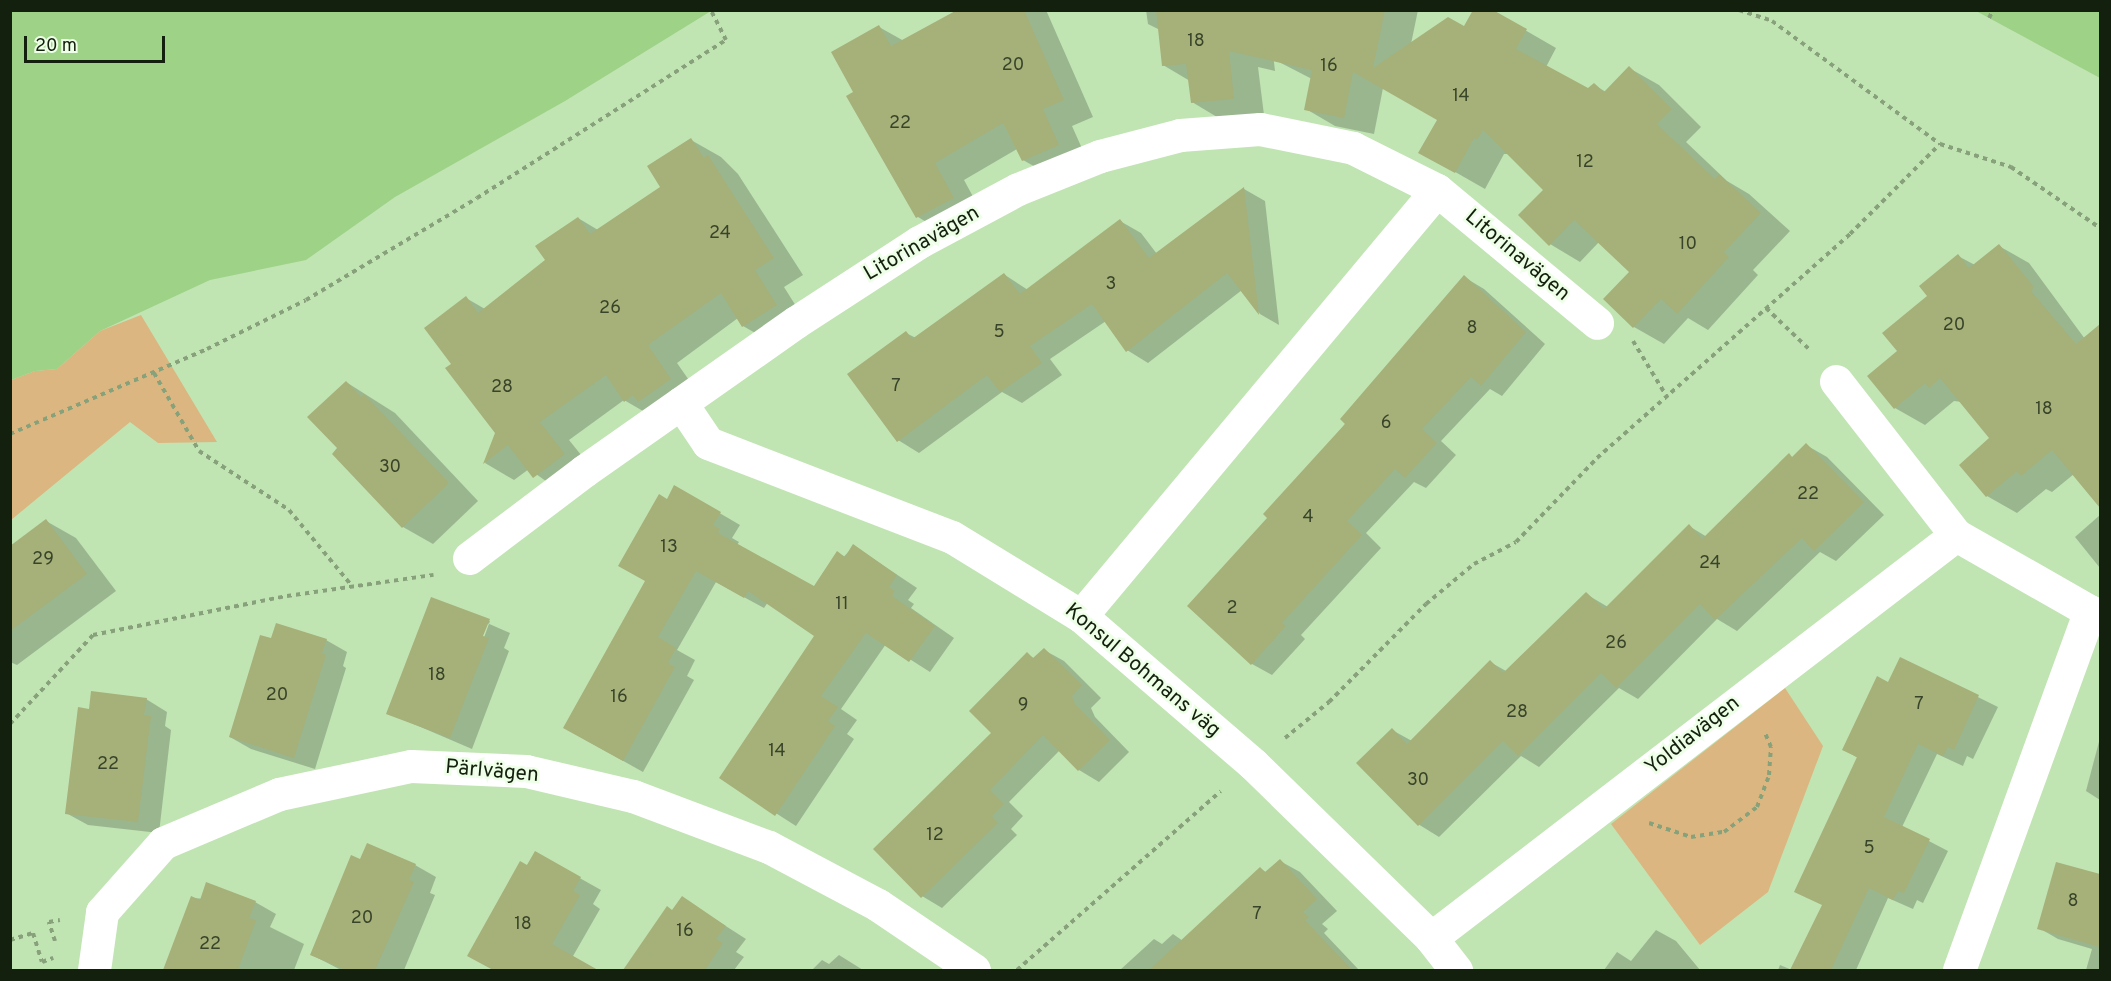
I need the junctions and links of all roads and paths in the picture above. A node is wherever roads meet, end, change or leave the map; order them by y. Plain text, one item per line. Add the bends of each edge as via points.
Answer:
1 (711, 10) edge
2 (1739, 10) edge
3 (1993, 10) edge
4 (1989, 18) dead end
5 (1940, 144) junction
6 (1437, 190) junction
7 (2100, 228) edge
8 (1766, 309) junction
9 (1597, 323) dead end
10 (1799, 339) dead end
11 (1635, 345) dead end
12 (154, 373) junction
13 (1836, 381) dead end
14 (1667, 397) junction
15 (681, 403) junction
16 (10, 434) edge
17 (1956, 535) junction
18 (469, 558) joint
19 (352, 586) junction
20 (2095, 614) edge
21 (1080, 616) junction
22 (1742, 699) junction
23 (10, 724) edge
24 (1253, 764) junction
25 (1617, 796) junction
26 (1431, 938) junction
27 (10, 940) edge
28 (42, 962) dead end
29 (94, 970) edge
30 (974, 970) edge
31 (1017, 970) edge
32 (1456, 970) edge
33 (1959, 970) edge

1 - 12 path via 726,40 477,198 306,300
2 - 5 path via 1772,21
3 - 4 path
5 - 7 path via 2012,166
5 - 8 path via 1850,234
6 - 9 street, Litorinavägen
6 - 15 street, Litorinavägen via 1353,148 1260,129 1180,135 1100,156 1018,189 919,243 796,322
6 - 21 street
8 - 10 path
8 - 14 path
11 - 14 path
12 - 16 path
12 - 19 path via 199,451 289,510
13 - 17 street
14 - 24 path via 1597,458 1516,542 1474,564 1426,604 1329,702
15 - 18 street, Litorinavägen
15 - 21 street, Konsul Bohmans väg via 708,443 952,537
17 - 20 street
17 - 22 street, Yoldiavägen
18 - 19 path via 428,577
19 - 23 path via 93,635
20 - 33 street
21 - 24 street, Konsul Bohmans väg
22 - 25 street, Yoldiavägen
22 - 25 path via 1761,721 1771,747 1769,775 1757,807 1724,832 1691,837 1645,822
24 - 26 street, Konsul Bohmans väg
24 - 31 path
25 - 26 street, Yoldiavägen
26 - 32 street, Konsul Bohmans väg
27 - 28 path via 33,933
29 - 30 street, Pärlvägen via 102,912 163,843 279,794 411,766 526,771 633,796 769,847 878,904

